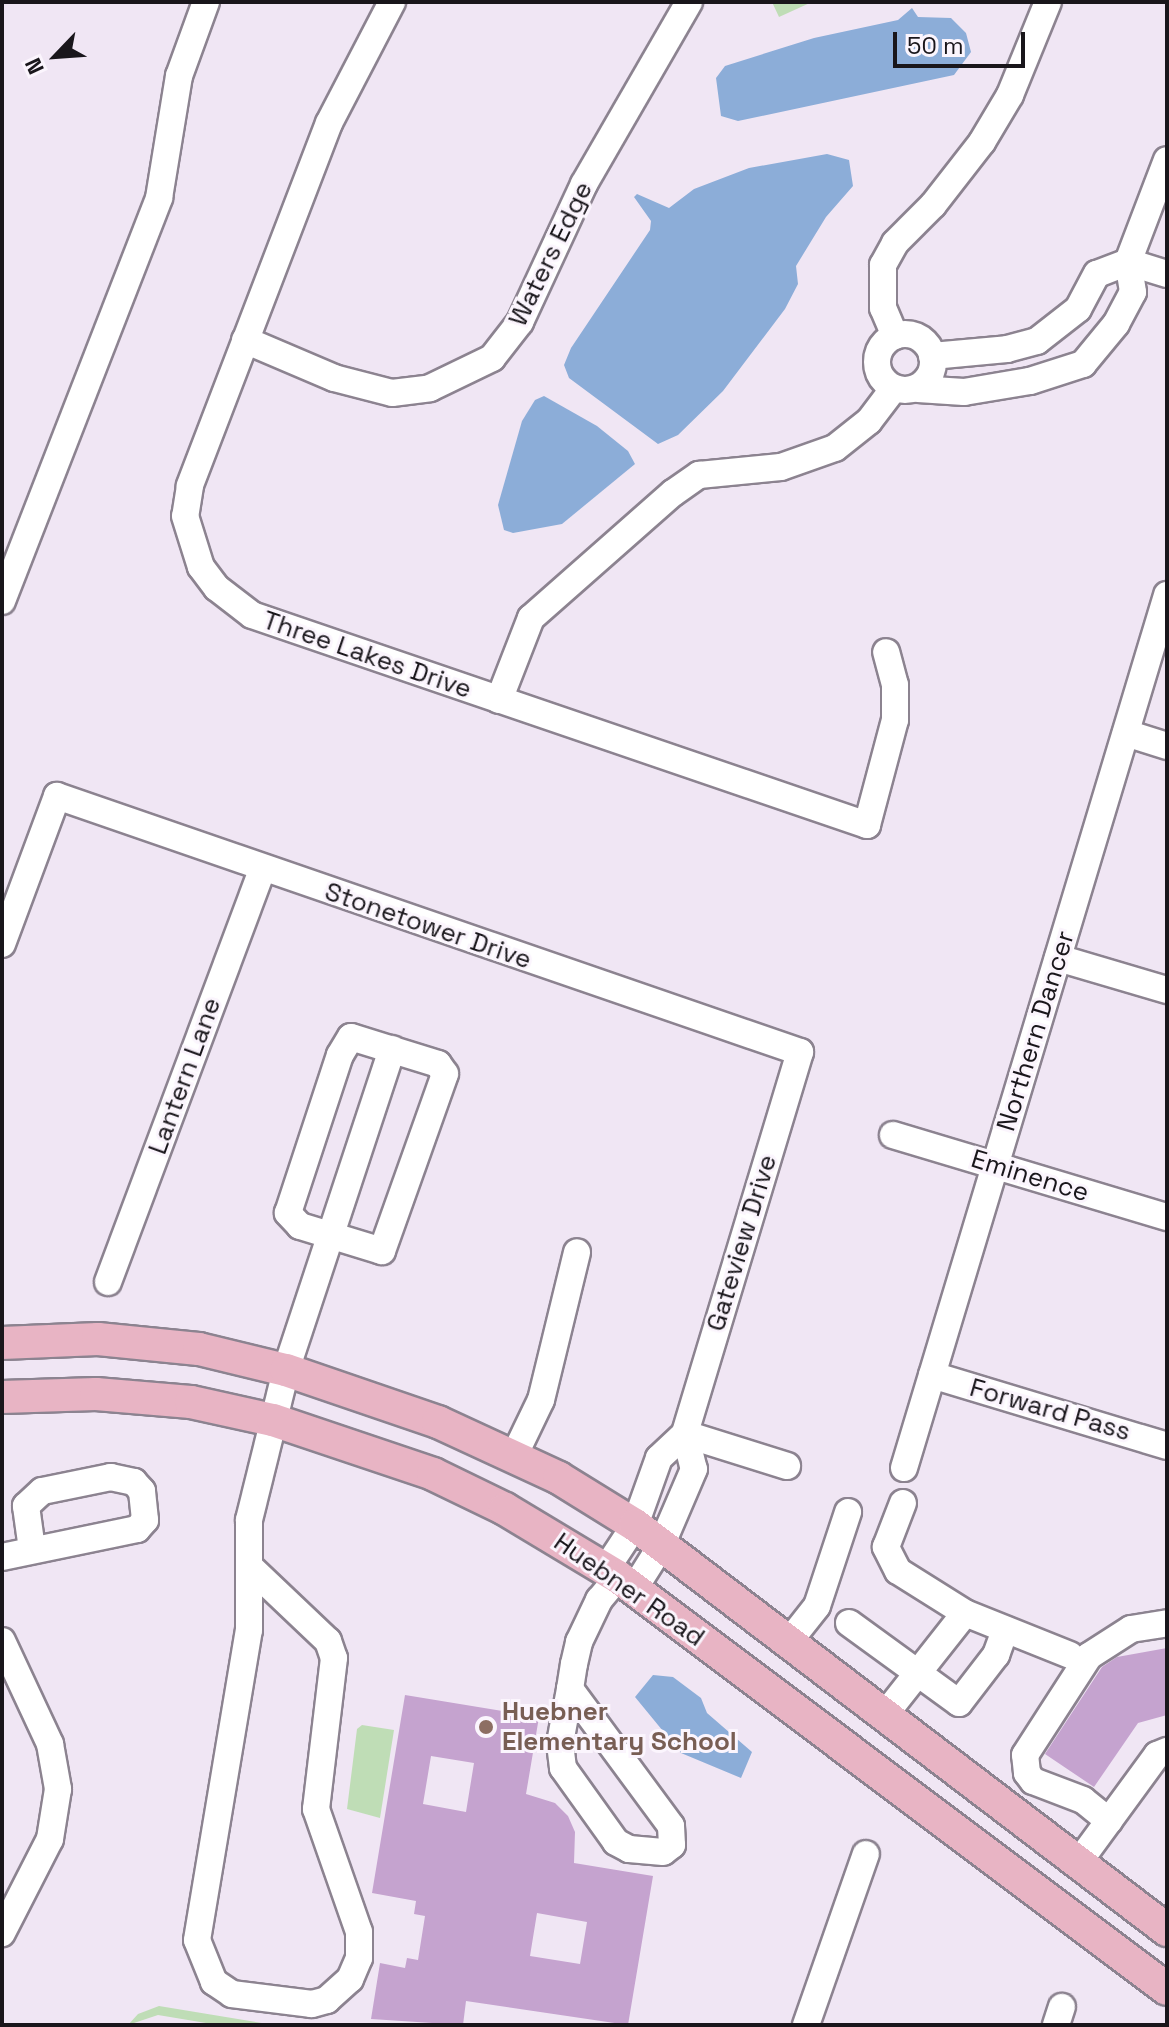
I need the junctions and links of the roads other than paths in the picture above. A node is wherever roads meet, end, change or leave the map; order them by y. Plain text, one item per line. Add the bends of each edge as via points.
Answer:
1 (206, 2) edge
2 (392, 2) edge
3 (689, 2) edge
4 (1048, 2) edge
5 (1167, 160) edge
6 (1128, 262) junction
7 (1167, 274) edge
8 (1074, 314) junction
9 (895, 336) junction
10 (1105, 339) junction
11 (245, 340) junction
12 (1007, 349) junction
13 (932, 356) junction
14 (1012, 384) junction
15 (906, 389) junction
16 (1167, 595) edge
17 (2, 601) edge
18 (886, 652) dead end
19 (499, 700) junction
20 (1126, 733) junction
21 (1167, 746) edge
22 (262, 870) junction
23 (2, 944) edge
24 (1058, 958) junction
25 (1167, 990) edge
26 (392, 1049) junction
27 (800, 1052) joint
28 (893, 1135) dead end
29 (995, 1166) junction
30 (1167, 1217) edge
31 (330, 1237) junction
32 (577, 1252) dead end
33 (108, 1282) dead end
34 (2, 1343) edge
35 (286, 1370) junction
36 (932, 1375) junction
37 (2, 1397) edge
38 (273, 1420) junction
39 (685, 1434) junction
40 (1167, 1446) edge
41 (514, 1456) junction
42 (787, 1466) dead end
43 (904, 1468) dead end
44 (903, 1503) dead end
45 (848, 1512) dead end
46 (635, 1525) junction
47 (661, 1546) junction
48 (32, 1549) dead end
49 (2, 1557) edge
50 (251, 1568) junction
51 (619, 1578) junction
52 (965, 1613) junction
53 (849, 1623) dead end
54 (1167, 1623) edge
55 (1005, 1630) junction
56 (2, 1641) edge
57 (787, 1644) junction
58 (1070, 1655) dead end
59 (8, 1669) edge
60 (918, 1673) junction
61 (570, 1689) junction
62 (883, 1717) junction
63 (1167, 1751) edge
64 (1109, 1821) junction
65 (866, 1854) dead end
66 (1078, 1863) junction
67 (3, 1927) edge
68 (1167, 1930) edge
69 (1167, 1989) edge
70 (806, 2025) edge

1 - 17 street via 184,55 159,198
2 - 11 street, Three Lakes Drive via 329,123
3 - 11 street, Waters Edge via 584,184 520,322 492,358 430,388 392,393 334,378
4 - 9 street via 1010,95 982,142 895,243 883,265 883,308
5 - 6 street
6 - 7 street
6 - 8 street via 1097,274
6 - 10 street via 1133,292
8 - 10 street
8 - 12 street via 1037,341
9 - 13 street via 914,336
9 - 15 street via 882,346 876,363 883,380
10 - 14 street via 1083,364
11 - 19 street, Three Lakes Drive via 190,486 185,516 201,567 217,588 252,615
12 - 13 street
12 - 14 street
13 - 15 street via 930,374
14 - 15 street via 964,392
15 - 19 street via 823,454 781,467 699,475 673,493 531,618
16 - 20 street, Northern Dancer
18 - 19 street, Three Lakes Drive via 895,685 895,720 867,825
20 - 21 street
20 - 24 street, Northern Dancer
22 - 23 street, Stonetower Drive via 57,796
22 - 27 street, Stonetower Drive
22 - 33 street, Lantern Lane
24 - 25 street
24 - 29 street, Northern Dancer
26 - 31 street
26 - 31 street via 347,1040 291,1202 291,1221
26 - 31 street via 438,1064 445,1074 382,1251
27 - 39 street, Gateview Drive
28 - 29 street, Eminence
29 - 30 street, Eminence
29 - 36 street, Northern Dancer
31 - 35 street
32 - 41 street via 541,1400
34 - 35 main road, Huebner Road via 98,1339 184,1347
35 - 38 street
35 - 41 main road, Huebner Road via 438,1422
36 - 40 street, Forward Pass
36 - 43 street, Northern Dancer
37 - 38 main road, Huebner Road via 96,1394 191,1402
38 - 50 street via 249,1520
38 - 51 main road, Huebner Road via 433,1474 519,1516
39 - 42 street
39 - 46 street, Gateview Drive via 659,1458
39 - 47 street, Gateview Drive via 694,1469
41 - 46 main road, Huebner Road
44 - 52 street via 886,1547 898,1571
45 - 57 street via 817,1606
46 - 47 main road, Huebner Road
46 - 51 street, Gateview Drive
47 - 51 street, Gateview Drive
47 - 57 main road, Huebner Road
48 - 49 street
50 - 50 street via 249,1630 197,1940 214,1982 232,1994 312,2004 327,2000 350,1979 359,1958 359,1932 316,1809 334,1658 328,1641
51 - 61 street via 586,1624
51 - 69 main road, Huebner Road
52 - 55 street
52 - 60 street
53 - 60 street
54 - 64 street via 1131,1629 1089,1656 1025,1755 1033,1781 1083,1800
55 - 58 street
55 - 60 street via 996,1655 959,1703
56 - 59 street
57 - 62 main road, Huebner Road
59 - 67 street via 50,1744 58,1789 50,1839
60 - 62 street
61 - 61 street via 560,1743 563,1768 616,1842 629,1849 663,1852 672,1845 671,1826
62 - 66 main road, Huebner Road
63 - 64 street via 1157,1755
64 - 66 street
65 - 70 street
66 - 68 main road, Huebner Road

